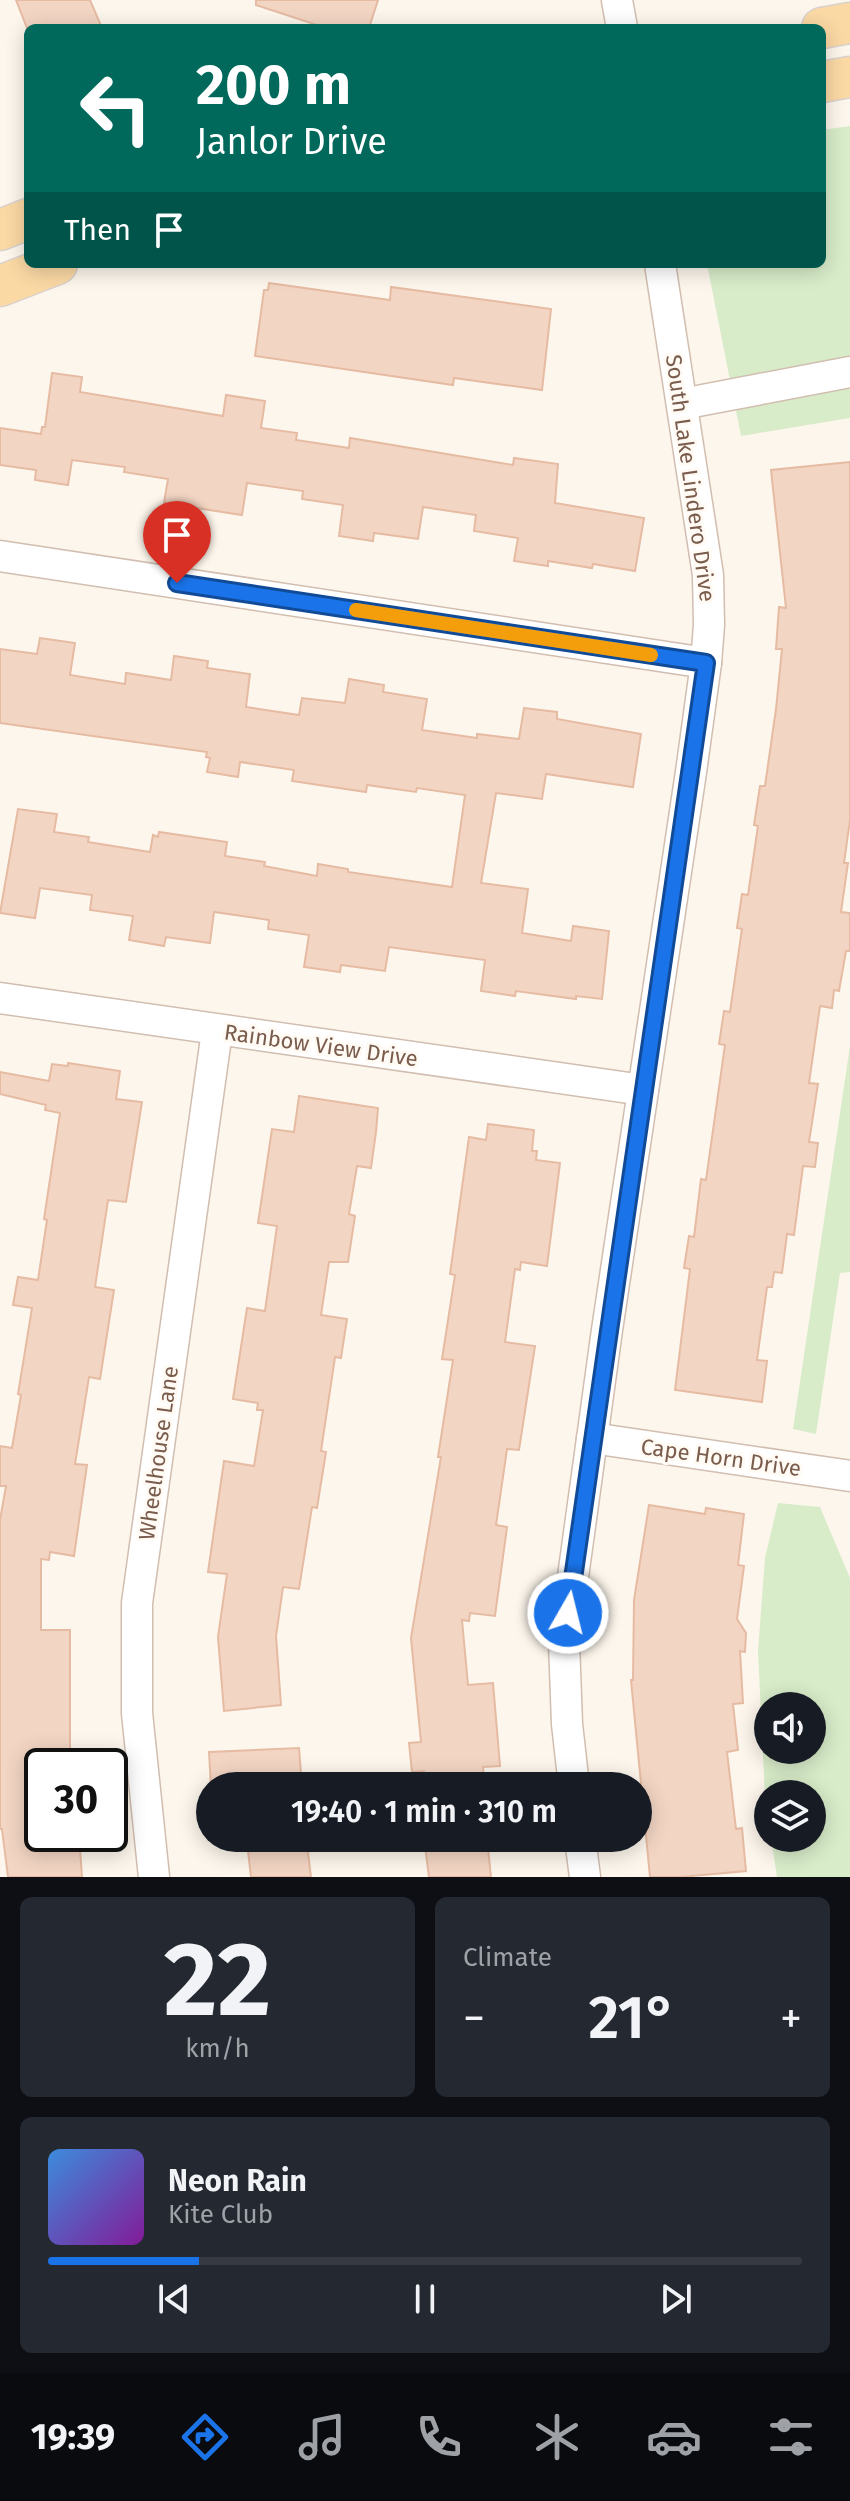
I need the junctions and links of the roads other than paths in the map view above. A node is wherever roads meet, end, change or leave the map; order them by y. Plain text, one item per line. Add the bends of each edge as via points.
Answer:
1 (617, 0) edge
2 (850, 23) edge
3 (621, 24) edge
4 (826, 27) edge
5 (850, 77) edge
6 (826, 81) edge
7 (24, 221) edge
8 (0, 230) edge
9 (47, 268) edge
10 (661, 268) edge
11 (0, 286) edge
12 (850, 372) edge
13 (682, 404) junction
14 (0, 556) edge
15 (706, 663) junction
16 (0, 998) edge
17 (217, 1031) junction
18 (643, 1090) junction
19 (592, 1438) junction
20 (850, 1476) edge
21 (572, 1772) edge
22 (582, 1852) edge
23 (154, 1877) edge
24 (585, 1877) edge

1 - 3 street
2 - 4 main road
5 - 6 main road
7 - 8 main road
9 - 11 main road
10 - 13 street, South Lake Lindero Drive
12 - 13 street
13 - 15 street, South Lake Lindero Drive via 708,575
14 - 15 street
15 - 18 street, South Lake Lindero Drive
16 - 17 street, Rainbow View Drive
17 - 18 street, Rainbow View Drive
17 - 23 street, Wheelhouse Lane via 137,1603 137,1713
18 - 19 street, South Lake Lindero Drive
19 - 20 street, Cape Horn Drive
19 - 21 street, South Lake Lindero Drive via 564,1642
22 - 24 street

